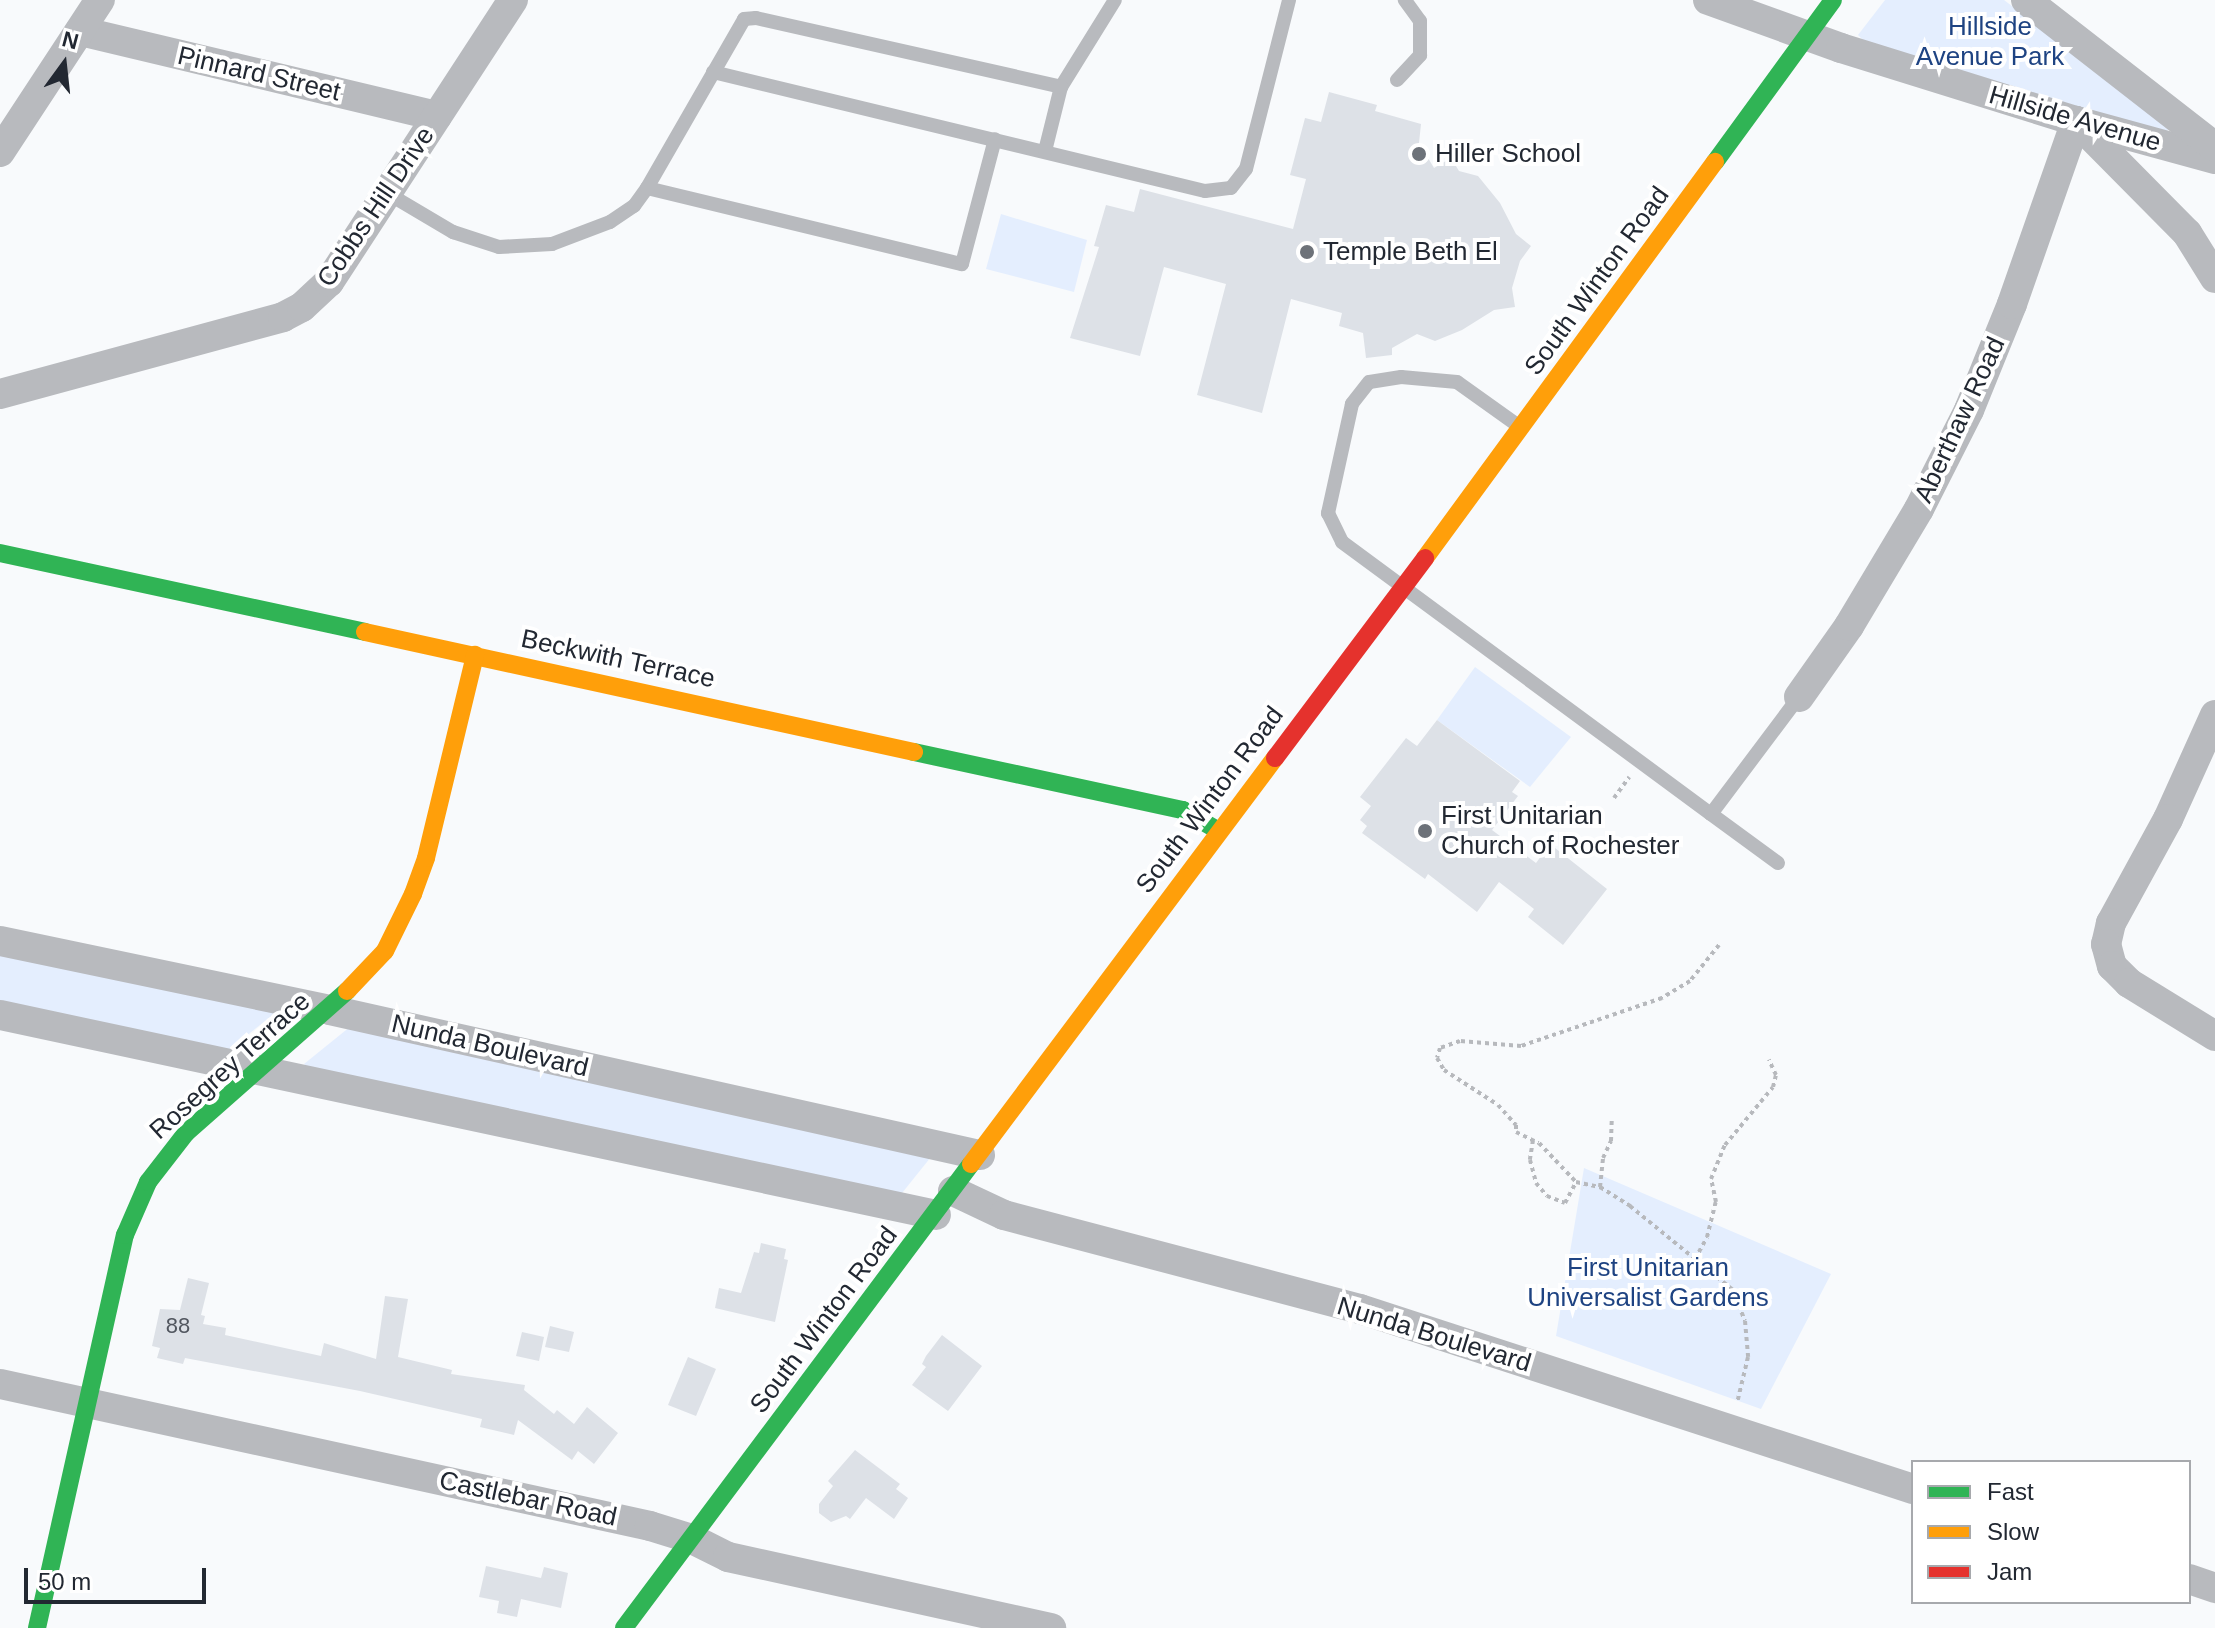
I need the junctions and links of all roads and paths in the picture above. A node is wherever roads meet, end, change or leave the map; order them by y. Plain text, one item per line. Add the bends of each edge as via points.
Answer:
1 (100, 0) edge
2 (513, 0) edge
3 (1115, 0) edge
4 (1289, 0) edge
5 (1405, 0) edge
6 (1708, 0) edge
7 (1833, 0) edge
8 (2026, 0) edge
9 (80, 31) junction
10 (1808, 34) junction
11 (713, 72) junction
12 (1397, 80) dead end
13 (1061, 87) junction
14 (437, 116) junction
15 (2076, 121) junction
16 (995, 139) junction
17 (2215, 147) edge
18 (1045, 151) junction
19 (0, 152) edge
20 (2215, 159) edge
21 (647, 188) junction
22 (387, 193) junction
23 (2215, 278) edge
24 (0, 394) edge
25 (1522, 428) junction
26 (0, 553) edge
27 (1404, 587) junction
28 (475, 655) junction
29 (1799, 697) joint
30 (2215, 715) edge
31 (1711, 814) junction
32 (1219, 831) junction
33 (1778, 863) dead end
34 (0, 941) edge
35 (1719, 945) dead end
36 (330, 1010) junction
37 (0, 1015) edge
38 (2215, 1036) edge
39 (1769, 1060) dead end
40 (259, 1071) junction
41 (1612, 1118) dead end
42 (1533, 1140) junction
43 (980, 1155) junction
44 (1576, 1182) junction
45 (1600, 1187) junction
46 (945, 1203) junction
47 (1695, 1259) junction
48 (0, 1384) edge
49 (85, 1402) junction
50 (1737, 1403) dead end
51 (1911, 1488) edge
52 (692, 1539) junction
53 (2191, 1580) edge
54 (2215, 1588) edge
55 (37, 1628) edge
56 (624, 1628) edge
57 (1051, 1628) edge

1 - 9 street
2 - 14 street, Cobbs Hill Drive
3 - 13 lane
4 - 18 lane via 1246,169 1231,188 1205,191
5 - 12 lane via 1420,21 1420,55
6 - 10 street, Hillside Avenue
7 - 10 street, South Winton Road
8 - 17 street, Hillside Avenue
9 - 14 street, Pinnard Street
9 - 19 street
10 - 15 street, Hillside Avenue
10 - 25 street, South Winton Road
11 - 13 lane via 744,19 756,18
11 - 16 lane
11 - 21 lane
13 - 18 lane
14 - 22 street, Cobbs Hill Drive
15 - 20 street, Hillside Avenue
15 - 23 street via 2187,233
15 - 29 street, Aberthaw Road via 1969,410 1919,509
16 - 18 lane
16 - 21 lane via 962,264
21 - 22 lane via 634,206 610,222 552,244 522,248 499,247 453,232
22 - 24 street, Cobbs Hill Drive via 329,282 293,312
25 - 27 street, South Winton Road
25 - 27 lane via 1457,382 1401,377 1369,382 1352,404 1328,513 1342,542
26 - 28 street, Beckwith Terrace
27 - 31 lane
27 - 32 street, South Winton Road
28 - 32 street, Beckwith Terrace via 1183,810
28 - 36 street, Rosegrey Terrace via 413,894 385,951
29 - 31 lane
30 - 38 street via 2168,819 2111,923 2106,944 2112,966 2129,983
31 - 33 lane
32 - 43 street, South Winton Road
34 - 36 street, Nunda Boulevard
35 - 42 path via 1690,981 1662,998 1521,1046 1460,1041 1440,1048 1437,1058 1444,1070 1498,1105 1516,1132
36 - 40 street, Rosegrey Terrace
36 - 43 street, Nunda Boulevard
37 - 40 street, Nunda Boulevard
39 - 47 path via 1776,1075 1773,1087 1725,1145 1711,1179 1716,1202 1707,1237
40 - 46 street, Nunda Boulevard
40 - 49 street, Rosegrey Terrace via 186,1133 148,1182 125,1235
41 - 45 path
42 - 44 path
42 - 44 path via 1530,1160 1536,1183 1547,1196 1565,1203
43 - 46 street, South Winton Road
44 - 45 path
45 - 47 path
46 - 51 street, Nunda Boulevard via 1360,1309
46 - 52 street, South Winton Road
47 - 50 path via 1733,1290 1745,1321 1748,1357
48 - 49 street, Castlebar Road
49 - 52 street, Castlebar Road
49 - 55 street, Rosegrey Terrace
52 - 56 street, South Winton Road
52 - 57 street, Castlebar Road via 728,1557
53 - 54 street

